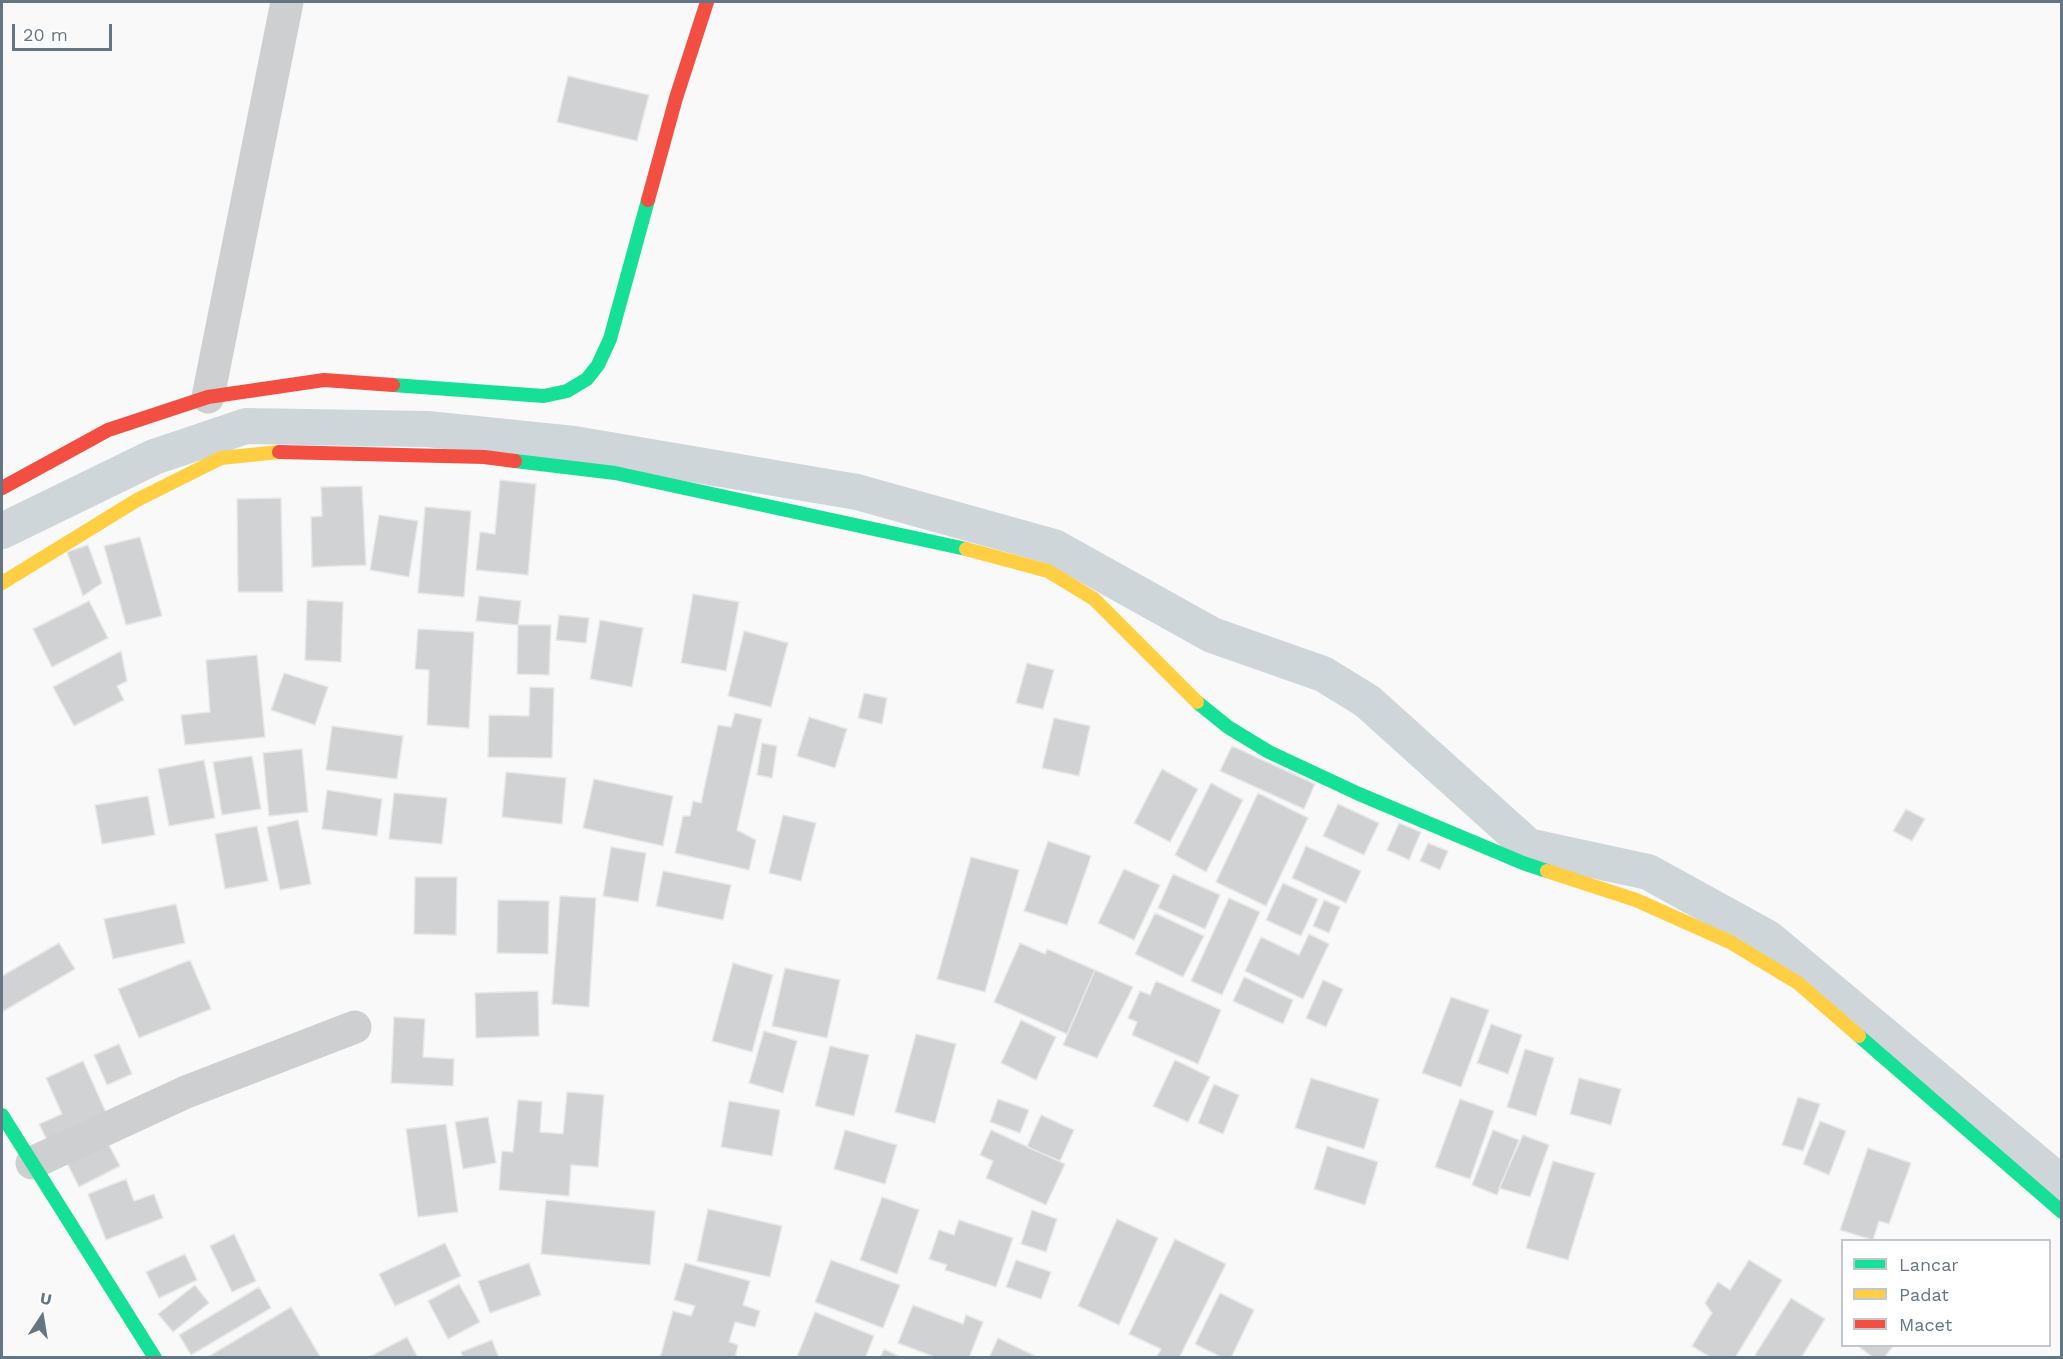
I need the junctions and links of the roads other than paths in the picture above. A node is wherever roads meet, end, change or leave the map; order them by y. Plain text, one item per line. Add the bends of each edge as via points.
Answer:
1 (287, 2) edge
2 (707, 2) edge
3 (208, 397) junction
4 (2, 488) edge
5 (2, 584) edge
6 (355, 1027) dead end
7 (2, 1115) edge
8 (32, 1163) junction
9 (2061, 1212) edge
10 (155, 1358) edge

1 - 3 street
2 - 3 street via 676,98 610,339 587,379 567,391 544,396 324,380
3 - 4 street via 108,430
5 - 9 street via 137,500 221,458 289,451 484,457 615,472 973,550 1048,571 1094,599 1193,699 1269,752 1523,863 1636,900 1730,942 1798,983
6 - 8 street via 186,1092
7 - 8 street
8 - 10 street

